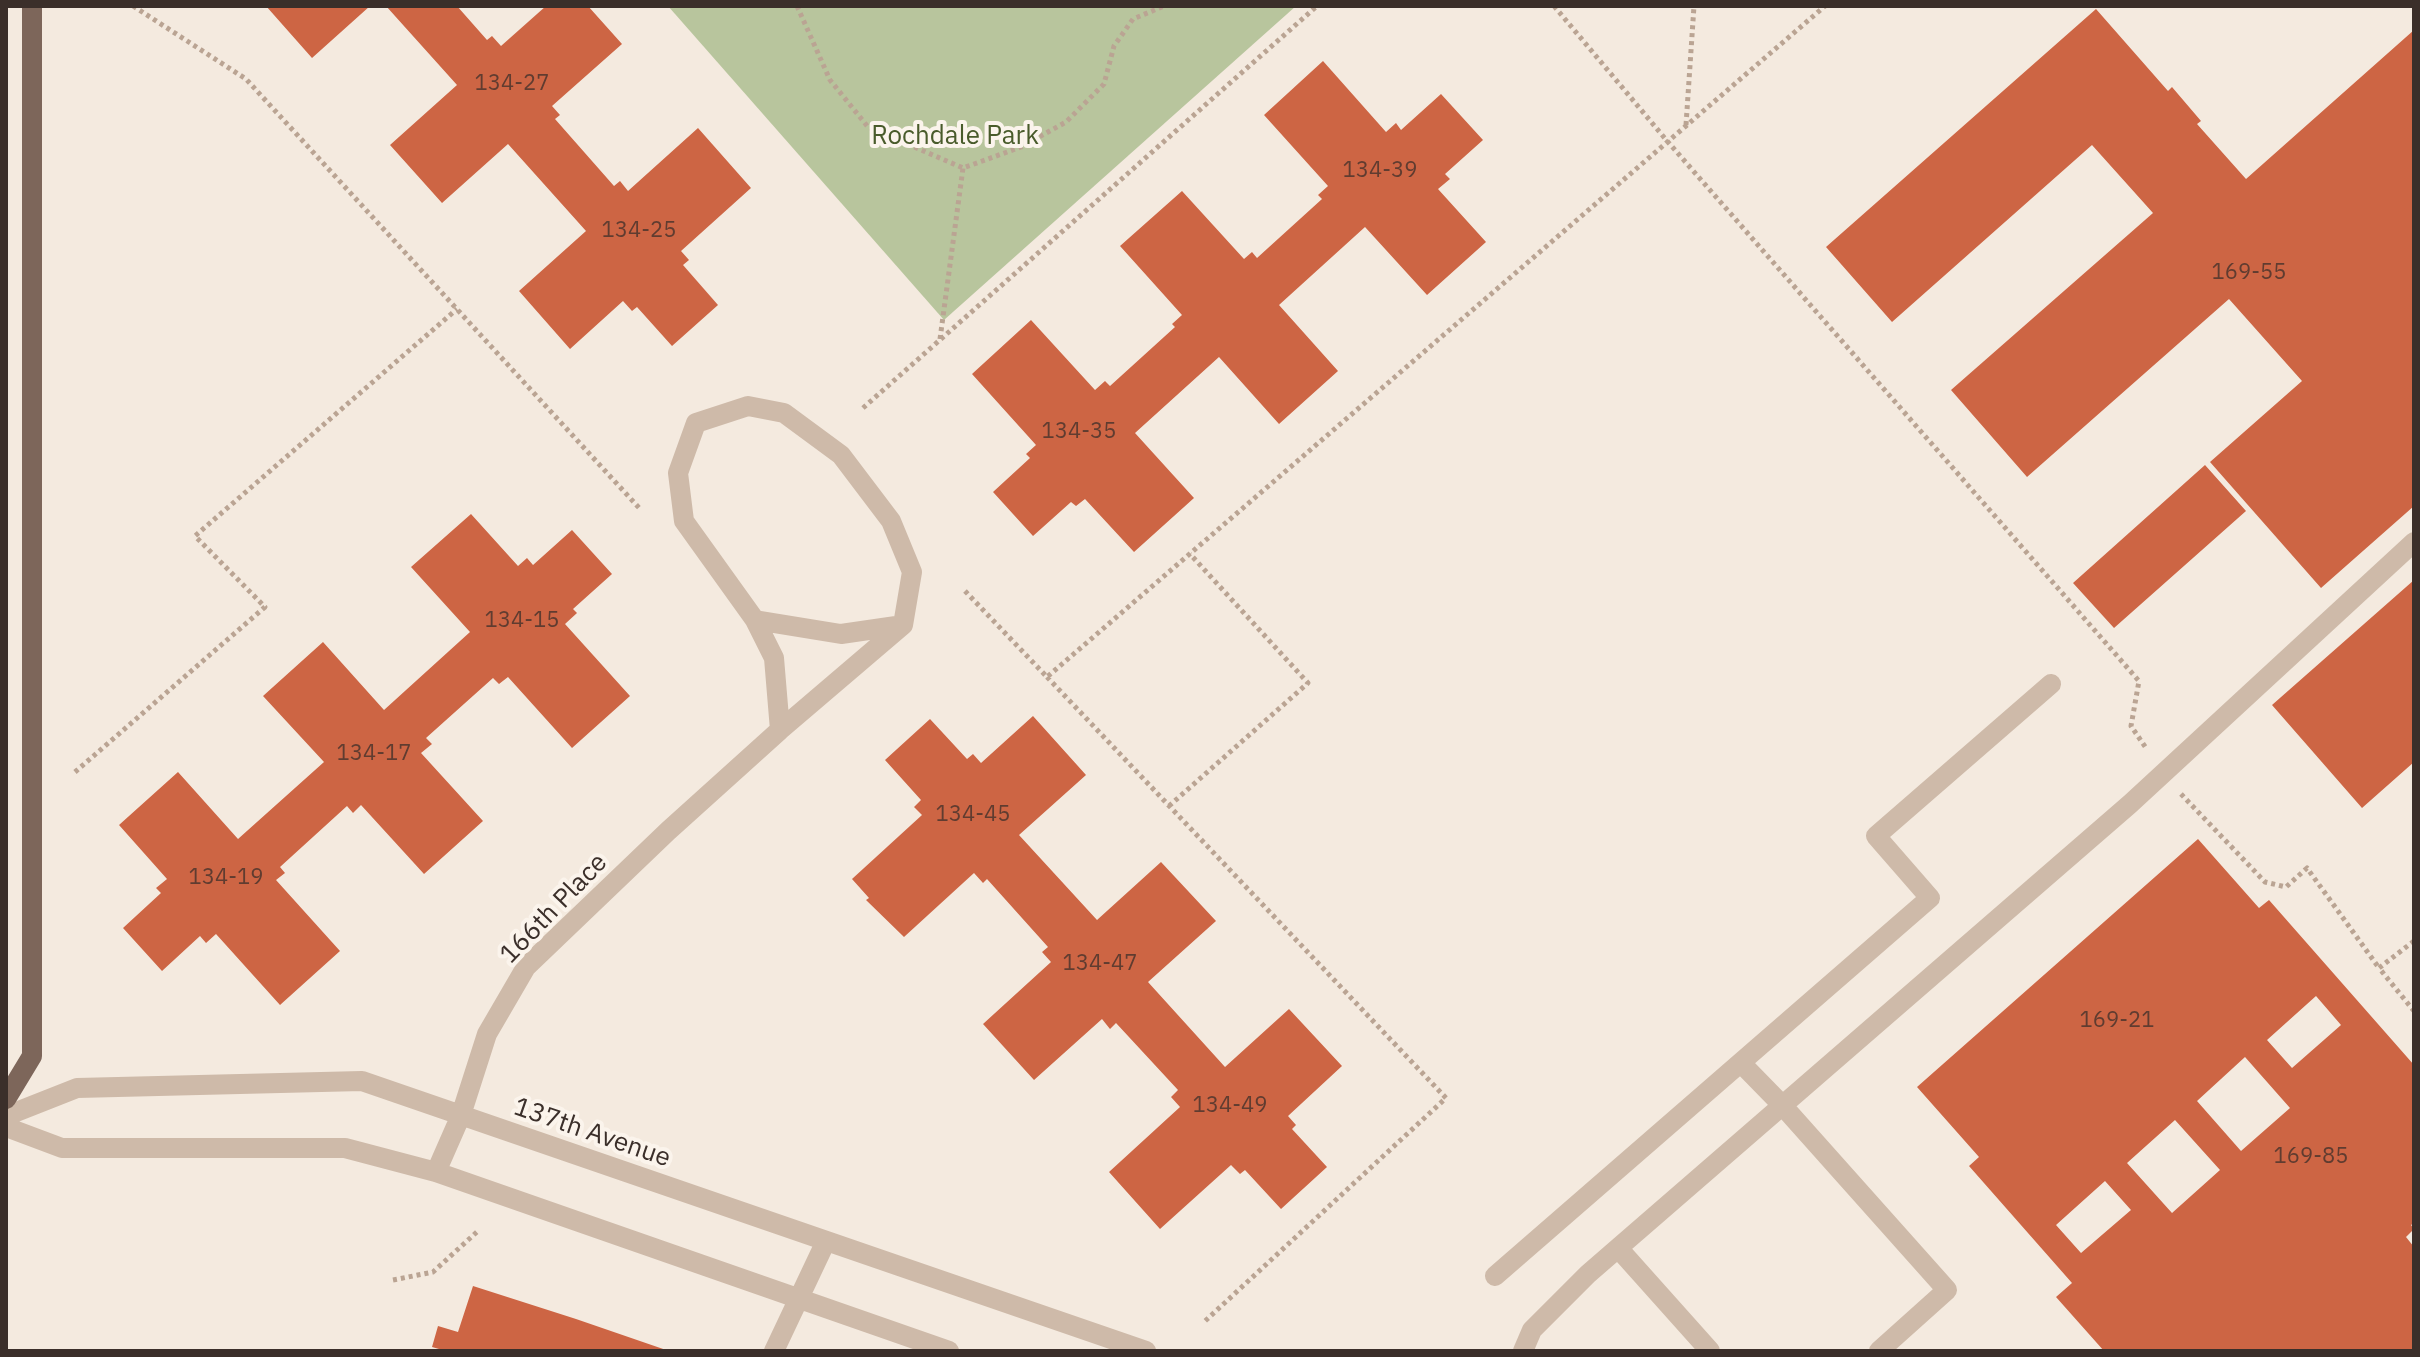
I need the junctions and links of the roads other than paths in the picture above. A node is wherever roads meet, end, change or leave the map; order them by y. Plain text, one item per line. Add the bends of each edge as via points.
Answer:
1 (32, 6) edge
2 (2414, 542) edge
3 (755, 620) junction
4 (903, 625) junction
5 (2051, 684) dead end
6 (780, 730) junction
7 (1741, 1063) junction
8 (6, 1099) edge
9 (1782, 1105) junction
10 (461, 1115) junction
11 (6, 1116) edge
12 (6, 1127) edge
13 (436, 1172) junction
14 (826, 1241) junction
15 (1618, 1248) junction
16 (1495, 1276) dead end
17 (799, 1299) junction
18 (774, 1351) edge
19 (949, 1351) edge
20 (1146, 1351) edge
21 (1523, 1351) edge
22 (1710, 1351) edge
23 (1879, 1351) edge

1 - 8 main road via 32,1056
2 - 9 street via 2162,773
3 - 4 street via 841,634
3 - 4 street via 684,521 678,473 696,423 748,406 784,413 841,455 891,521 912,572
3 - 6 street via 774,658
4 - 6 street, 166th Place
5 - 7 street via 1876,836 1930,898
6 - 10 street, 166th Place via 526,967 487,1034
7 - 9 street
7 - 16 street
9 - 15 street
9 - 23 street via 1947,1290
10 - 11 street, 137th Avenue via 362,1081 77,1088
10 - 13 street, 166th Place
10 - 14 street, 137th Avenue
12 - 13 street via 62,1148 345,1148
13 - 17 street
14 - 17 street
14 - 20 street, 137th Avenue
15 - 21 street via 1532,1330
15 - 22 street
17 - 18 street
17 - 19 street

